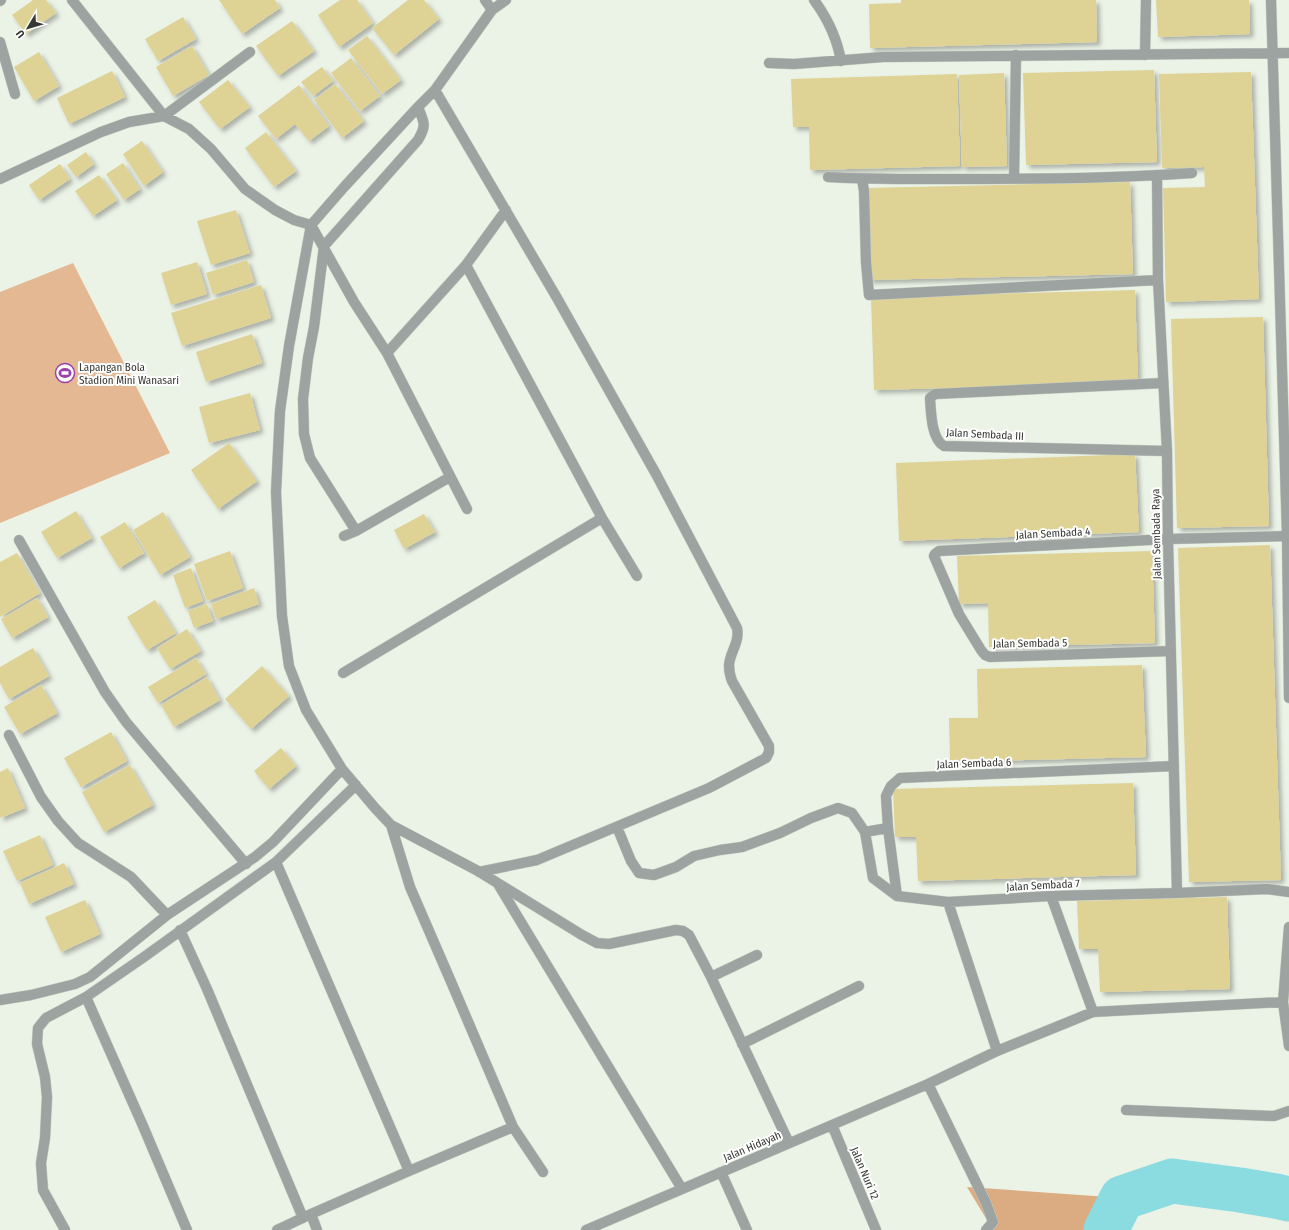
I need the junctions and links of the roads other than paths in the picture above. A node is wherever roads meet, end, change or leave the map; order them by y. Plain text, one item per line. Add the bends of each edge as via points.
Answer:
1 (485, 0) edge
2 (506, 0) edge
3 (1146, 0) edge
4 (1271, 0) edge
5 (76, 1) edge
6 (818, 1) edge
7 (492, 10) junction
8 (0, 42) edge
9 (250, 52) dead end
10 (1274, 53) junction
11 (1289, 53) edge
12 (1016, 55) junction
13 (1144, 55) junction
14 (841, 61) junction
15 (769, 63) dead end
16 (435, 90) junction
17 (15, 94) dead end
18 (418, 106) junction
19 (164, 116) junction
20 (1192, 173) dead end
21 (1157, 175) junction
22 (828, 177) dead end
23 (0, 179) edge
24 (862, 179) junction
25 (1014, 179) junction
26 (506, 210) junction
27 (311, 225) junction
28 (324, 246) junction
29 (466, 265) junction
30 (1158, 280) junction
31 (387, 353) junction
32 (1163, 383) junction
33 (1167, 451) junction
34 (450, 477) junction
35 (467, 509) dead end
36 (602, 518) junction
37 (356, 531) junction
38 (344, 536) dead end
39 (1288, 536) edge
40 (1168, 539) junction
41 (18, 540) dead end
42 (939, 551) joint
43 (637, 576) dead end
44 (1171, 651) junction
45 (343, 673) dead end
46 (1289, 698) edge
47 (10, 736) dead end
48 (1174, 766) junction
49 (342, 769) junction
50 (356, 785) junction
51 (391, 825) junction
52 (617, 827) junction
53 (888, 828) junction
54 (865, 832) junction
55 (276, 862) junction
56 (246, 864) junction
57 (479, 872) junction
58 (497, 882) junction
59 (1289, 892) edge
60 (1177, 893) junction
61 (897, 896) junction
62 (1051, 896) junction
63 (948, 902) junction
64 (167, 915) junction
65 (1289, 927) edge
66 (180, 930) junction
67 (757, 955) dead end
68 (711, 977) junction
69 (859, 986) dead end
70 (86, 997) junction
71 (0, 1000) edge
72 (1283, 1002) junction
73 (1093, 1012) junction
74 (742, 1044) junction
75 (1289, 1046) edge
76 (997, 1051) junction
77 (928, 1084) junction
78 (1126, 1110) dead end
79 (1289, 1111) edge
80 (832, 1125) junction
81 (513, 1128) junction
82 (789, 1143) junction
83 (409, 1170) junction
84 (543, 1172) dead end
85 (721, 1172) junction
86 (682, 1189) junction
87 (307, 1216) junction
88 (65, 1230) edge
89 (187, 1230) edge
90 (277, 1230) edge
91 (317, 1230) edge
92 (586, 1230) edge
93 (747, 1230) edge
94 (876, 1230) edge
95 (986, 1230) edge

1 - 7 street
2 - 7 street
3 - 13 street
4 - 10 street
5 - 19 street
6 - 14 street via 838,45
7 - 16 street
8 - 17 street
9 - 19 street
10 - 11 street
10 - 13 street
10 - 39 street
12 - 13 street
12 - 14 street via 883,57
12 - 25 street
14 - 15 street
16 - 18 street
16 - 26 street
18 - 27 street
18 - 28 street via 424,130 418,140
19 - 23 street via 128,122 101,132
19 - 27 street via 189,129 211,149 245,189 274,210
20 - 21 street
21 - 25 street
21 - 30 street, Jalan Sembada Raya
22 - 24 street
24 - 25 street
24 - 30 street via 869,295
26 - 29 street
26 - 52 street via 656,474 737,628 729,665 730,675 769,746 766,758 709,788
27 - 28 street
27 - 49 street via 280,412 276,492 282,616 289,666 299,693 306,710
28 - 31 street via 354,302
28 - 37 street via 303,399 304,434 310,458
29 - 31 street
29 - 36 street
30 - 32 street, Jalan Sembada Raya
31 - 34 street
32 - 33 street, Jalan Sembada Raya
32 - 33 street, Jalan Sembada III via 935,394 930,398 933,427 940,444 944,446
33 - 40 street, Jalan Sembada Raya
34 - 35 street
34 - 37 street
36 - 43 street
36 - 45 street
37 - 38 street
39 - 40 street, Jalan Sembada 4
39 - 46 street
40 - 42 street, Jalan Sembada 4
40 - 44 street, Jalan Sembada Raya
41 - 56 street via 105,692 126,722
42 - 44 street, Jalan Sembada 5 via 934,556 956,606 985,655 990,657
44 - 48 street, Jalan Sembada Raya
47 - 64 street via 41,797 58,821 78,843 132,877
48 - 53 street, Jalan Sembada 6 via 900,778 891,786 886,796
48 - 60 street, Jalan Sembada Raya
49 - 50 street
49 - 56 street via 273,842
50 - 51 street
50 - 55 street
51 - 57 street
51 - 81 street via 410,887
52 - 54 street via 631,861 639,873 654,875 676,867 694,856 742,847 838,808 852,813
52 - 57 street via 538,860
53 - 54 street
53 - 61 street, Jalan Sembada 6
54 - 61 street via 873,878
55 - 66 street
55 - 83 street
56 - 64 street
57 - 58 street
58 - 68 street via 597,943 609,944 676,930 683,931 689,935
58 - 86 street
59 - 60 street, Jalan Sembada 7 via 1267,890
60 - 62 street, Jalan Sembada 7
61 - 63 street, Jalan Sembada 7
62 - 63 street, Jalan Sembada 7
62 - 73 street
63 - 76 street
64 - 71 street via 90,976 75,984
65 - 72 street
66 - 70 street
66 - 87 street
67 - 68 street
68 - 74 street
69 - 74 street
70 - 88 street via 46,1018 38,1028 37,1044 47,1097 46,1138 41,1163 43,1190
70 - 89 street
72 - 73 street, Jalan Hidayah
72 - 75 street
73 - 76 street, Jalan Hidayah
74 - 82 street
76 - 77 street, Jalan Hidayah
77 - 80 street, Jalan Hidayah
77 - 95 street via 986,1203 993,1222
78 - 79 street via 1274,1116
80 - 82 street, Jalan Hidayah
80 - 94 street, Jalan Nuri 12
81 - 83 street
81 - 84 street
82 - 85 street, Jalan Hidayah
83 - 87 street
85 - 86 street, Jalan Hidayah
85 - 93 street
86 - 92 street, Jalan Hidayah
87 - 90 street
87 - 91 street

